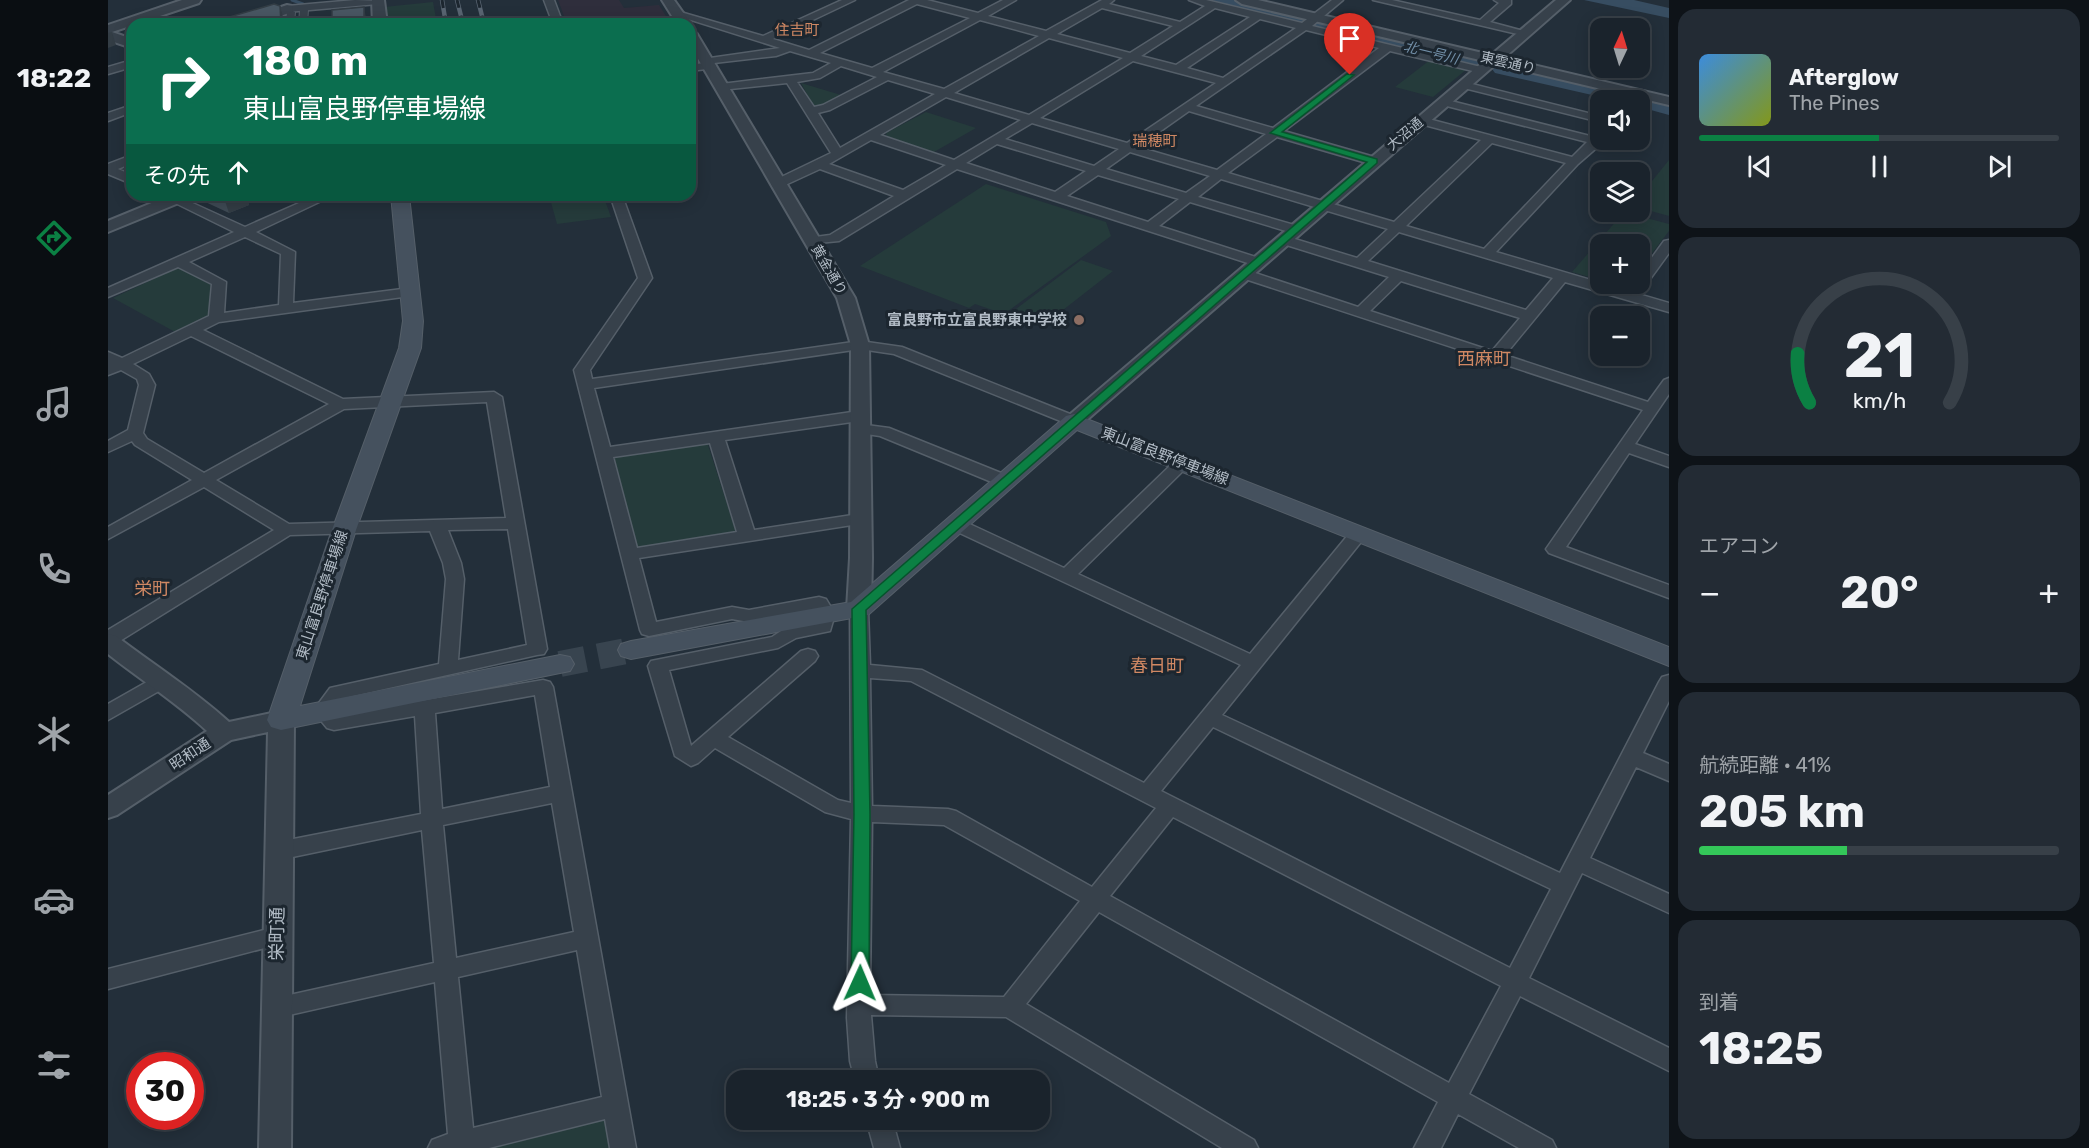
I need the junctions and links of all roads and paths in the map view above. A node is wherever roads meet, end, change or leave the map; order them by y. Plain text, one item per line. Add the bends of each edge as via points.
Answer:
1 (195, 0) edge
2 (378, 0) edge
3 (549, 0) edge
4 (668, 0) edge
5 (850, 0) edge
6 (916, 0) edge
7 (1011, 0) edge
8 (1194, 0) edge
9 (1242, 0) edge
10 (1338, 0) edge
11 (1378, 0) edge
12 (1499, 0) edge
13 (1562, 1) edge
14 (1105, 2) edge
15 (1213, 4) junction
16 (289, 10) junction
17 (304, 10) dead end
18 (1257, 16) dead end
19 (979, 17) junction
20 (141, 18) edge
21 (263, 18) edge
22 (290, 18) edge
23 (303, 18) edge
24 (380, 18) edge
25 (556, 18) edge
26 (679, 18) edge
27 (1309, 22) junction
28 (126, 23) edge
29 (696, 23) edge
30 (1482, 23) junction
31 (1181, 25) junction
32 (108, 29) edge
33 (1526, 33) junction
34 (108, 35) edge
35 (1049, 35) junction
36 (765, 39) junction
37 (126, 42) edge
38 (696, 43) edge
39 (791, 47) junction
40 (1388, 47) junction
41 (811, 52) junction
42 (1132, 57) junction
43 (842, 62) junction
44 (709, 63) junction
45 (126, 65) edge
46 (1487, 65) junction
47 (696, 66) edge
48 (1178, 69) junction
49 (108, 71) edge
50 (874, 72) junction
51 (887, 76) junction
52 (790, 79) junction
53 (1223, 81) junction
54 (1464, 85) junction
55 (721, 87) junction
56 (1599, 90) edge
57 (943, 93) junction
58 (1650, 99) edge
59 (1669, 101) edge
60 (1443, 102) junction
61 (1186, 107) junction
62 (126, 110) edge
63 (811, 111) junction
64 (1590, 116) edge
65 (108, 117) edge
66 (1031, 118) junction
67 (1421, 121) junction
68 (1275, 133) junction
69 (869, 136) junction
70 (1590, 137) edge
71 (1490, 139) junction
72 (995, 140) junction
73 (1127, 147) junction
74 (1590, 147) edge
75 (837, 153) junction
76 (1374, 161) junction
77 (1574, 161) junction
78 (126, 162) edge
79 (956, 164) junction
80 (819, 165) junction
81 (108, 169) edge
82 (1094, 171) junction
83 (1221, 175) junction
84 (126, 177) edge
85 (777, 184) junction
86 (904, 195) junction
87 (1057, 197) junction
88 (1188, 199) junction
89 (164, 201) edge
90 (185, 201) edge
91 (315, 201) edge
92 (401, 201) edge
93 (618, 201) edge
94 (1324, 206) junction
95 (1151, 226) junction
96 (108, 227) edge
97 (1398, 228) junction
98 (245, 232) junction
99 (1290, 235) junction
100 (813, 241) junction
101 (1669, 244) edge
102 (1487, 254) junction
103 (178, 262) junction
104 (1257, 262) junction
105 (1663, 262) edge
106 (1359, 263) junction
107 (1650, 273) edge
108 (1244, 274) junction
109 (1398, 276) junction
110 (1562, 276) junction
111 (410, 292) junction
112 (108, 293) edge
113 (1631, 294) edge
114 (1629, 297) junction
115 (1669, 308) edge
116 (286, 309) junction
117 (1361, 312) junction
118 (1530, 316) junction
119 (216, 318) junction
120 (191, 330) junction
121 (860, 345) junction
122 (1495, 357) junction
123 (113, 363) edge
124 (1669, 383) edge
125 (586, 385) junction
126 (393, 401) junction
127 (341, 404) junction
128 (1652, 408) junction
129 (1074, 421) junction
130 (859, 423) junction
131 (135, 433) junction
132 (716, 437) junction
133 (1625, 446) junction
134 (108, 447) edge
135 (604, 453) junction
136 (1669, 462) edge
137 (1182, 463) junction
138 (1005, 481) junction
139 (204, 482) junction
140 (859, 519) junction
141 (516, 524) junction
142 (955, 524) junction
143 (437, 526) junction
144 (286, 530) junction
145 (344, 530) junction
146 (1359, 533) junction
147 (108, 534) edge
148 (747, 536) junction
149 (631, 554) junction
150 (1066, 576) junction
151 (1669, 592) edge
152 (859, 609) junction
153 (826, 615) junction
154 (108, 640) edge
155 (631, 650) tunnel mouth
156 (808, 656) dead end
157 (1669, 657) edge
158 (1252, 663) junction
159 (560, 664) tunnel mouth
160 (448, 669) junction
161 (860, 671) junction
162 (159, 682) junction
163 (1669, 682) edge
164 (425, 709) junction
165 (323, 711) junction
166 (108, 713) edge
167 (1209, 717) junction
168 (281, 720) junction
169 (224, 732) junction
170 (715, 740) junction
171 (1630, 756) junction
172 (1669, 773) edge
173 (561, 793) junction
174 (1148, 793) junction
175 (1170, 805) junction
176 (108, 808) edge
177 (862, 814) junction
178 (432, 821) junction
179 (278, 851) junction
180 (1576, 861) junction
181 (1564, 885) junction
182 (1096, 898) junction
183 (1669, 904) edge
184 (276, 936) junction
185 (588, 939) junction
186 (447, 969) junction
187 (108, 979) edge
188 (1515, 981) junction
189 (860, 1005) junction
190 (1011, 1007) junction
191 (276, 1008) junction
192 (1669, 1060) edge
193 (864, 1070) edge
194 (1453, 1097) junction
195 (616, 1105) junction
196 (882, 1130) edge
197 (452, 1146) edge
198 (275, 1148) edge
199 (623, 1148) edge
200 (887, 1148) edge
201 (1245, 1148) edge
202 (1427, 1148) edge
203 (1543, 1148) edge

1 - 20 street
2 - 16 street
2 - 24 street
3 - 25 street
4 - 26 street
5 - 36 street
6 - 19 street
6 - 41 street
7 - 19 street
8 - 15 street
9 - 27 street, 東雲通り
10 - 27 street
11 - 30 street
12 - 30 street via 1507,2
13 - 33 street, 大沼通
14 - 31 street
14 - 35 street
15 - 27 street
15 - 31 street
16 - 21 street
16 - 22 street
17 - 23 street
18 - 48 street
19 - 35 street
19 - 50 street
27 - 40 street
27 - 46 street, 東雲通り
27 - 53 street
28 - 32 street
29 - 36 street
30 - 33 street
31 - 42 street
33 - 46 street, 大沼通
34 - 37 street
35 - 42 street
35 - 57 street
36 - 39 street
38 - 44 street, 黄金通り
39 - 41 street
39 - 44 street via 776,53
40 - 46 street
40 - 68 street
41 - 43 street
42 - 48 street
42 - 66 street
43 - 50 street
43 - 52 street via 816,76
44 - 47 street
44 - 55 street, 黄金通り
45 - 49 street
46 - 54 street, 大沼通
46 - 56 street, 東雲通り
48 - 53 street
50 - 51 street
51 - 57 street
51 - 63 street via 826,108
52 - 55 street
52 - 63 street
53 - 61 street
54 - 60 street, 大沼通
54 - 64 street
55 - 85 street, 黄金通り
57 - 66 street
57 - 69 street
58 - 59 street, 東雲通り
60 - 67 street, 大沼通
60 - 70 street
61 - 68 street
61 - 73 street
62 - 65 street
63 - 75 street
66 - 72 street
66 - 73 street
67 - 71 street
67 - 76 street, 大沼通
68 - 76 street
68 - 83 street
69 - 75 street
69 - 79 street
71 - 77 street
71 - 97 street
72 - 79 street
72 - 82 street
73 - 82 street
73 - 83 street
74 - 77 street
75 - 80 street
76 - 94 street, 大沼通
77 - 102 street
78 - 81 street
79 - 86 street
79 - 87 street
80 - 85 street
80 - 86 street
81 - 84 street
82 - 87 street
82 - 88 street
83 - 88 street
83 - 94 street
85 - 100 street, 黄金通り
86 - 100 street via 834,238
87 - 95 street
88 - 95 street
88 - 99 street
89 - 96 street
90 - 98 street
91 - 98 street
92 - 111 main road, 東山富良野停車場線
93 - 125 street via 645,278 582,370
94 - 97 street
94 - 99 street, 大沼通
95 - 104 street
97 - 102 street
97 - 106 street
98 - 103 street
98 - 116 street via 288,252
99 - 104 street, 大沼通
99 - 106 street
100 - 121 street, 黄金通り via 846,298
101 - 105 street
102 - 110 street
103 - 112 street
103 - 119 street via 219,282
104 - 108 street, 大沼通
105 - 107 street
106 - 109 street
108 - 117 street
108 - 129 street, 大沼通
109 - 117 street
109 - 118 street
110 - 114 street
110 - 118 street
111 - 116 street
111 - 126 main road, 東山富良野停車場線 via 410,348
113 - 114 street
114 - 115 street
116 - 119 street
117 - 122 street
118 - 122 street
119 - 120 street
120 - 123 street
120 - 127 street
121 - 125 street
121 - 129 street via 897,350
121 - 130 street, 黄金通り
122 - 128 street
123 - 131 street via 144,378 147,385
124 - 128 street
125 - 135 street
126 - 127 street
126 - 141 street via 494,397
126 - 145 main road, 東山富良野停車場線
127 - 139 street
128 - 133 street
129 - 137 main road, 東山富良野停車場線
129 - 138 main road
130 - 132 street
130 - 138 street
130 - 140 street, 黄金通り
131 - 134 street
131 - 139 street via 141,442
132 - 135 street
132 - 148 street
133 - 136 street
133 - 151 street via 1555,549
135 - 149 street
137 - 146 main road, 東山富良野停車場線
137 - 150 street
138 - 142 main road
139 - 144 street
139 - 147 street
140 - 148 street
140 - 152 street, 黄金通り
141 - 143 street
141 - 160 street via 537,649
142 - 150 street
142 - 152 main road
143 - 145 street
143 - 160 street via 455,579
144 - 145 street
144 - 154 street
145 - 168 main road, 東山富良野停車場線
146 - 157 main road, 東山富良野停車場線
146 - 158 street
148 - 149 street
149 - 153 street via 649,630 732,613 749,616 819,603
150 - 158 street
152 - 153 main road
152 - 161 street
153 - 155 main road
153 - 170 street via 823,627 792,633 778,642 658,666 682,751 691,758
154 - 162 street
156 - 170 street
158 - 167 street
159 - 165 main road
160 - 165 street via 337,693
161 - 174 street via 915,675
161 - 177 street
162 - 166 street
162 - 169 street
163 - 171 street
164 - 165 street via 334,723
164 - 173 street via 543,687
164 - 178 street
165 - 168 main road
167 - 174 street
167 - 181 street
168 - 169 street, 昭和通
168 - 179 street, 栄町通
169 - 176 street, 昭和通
170 - 177 street via 832,806
171 - 172 street
171 - 180 street
173 - 178 street
173 - 185 street
174 - 175 street
175 - 182 street
175 - 188 street
177 - 182 street via 948,817
177 - 189 street
178 - 179 street
178 - 186 street
179 - 184 street, 栄町通
180 - 181 street
180 - 183 street
181 - 188 street
182 - 190 street
182 - 194 street
184 - 187 street
184 - 191 street, 栄町通
185 - 186 street
185 - 195 street
186 - 191 street
186 - 197 street
188 - 192 street
188 - 194 street
189 - 190 street
189 - 193 street
190 - 201 street
191 - 198 street, 栄町通
194 - 202 street
194 - 203 street
195 - 197 street
195 - 199 street
196 - 200 street

